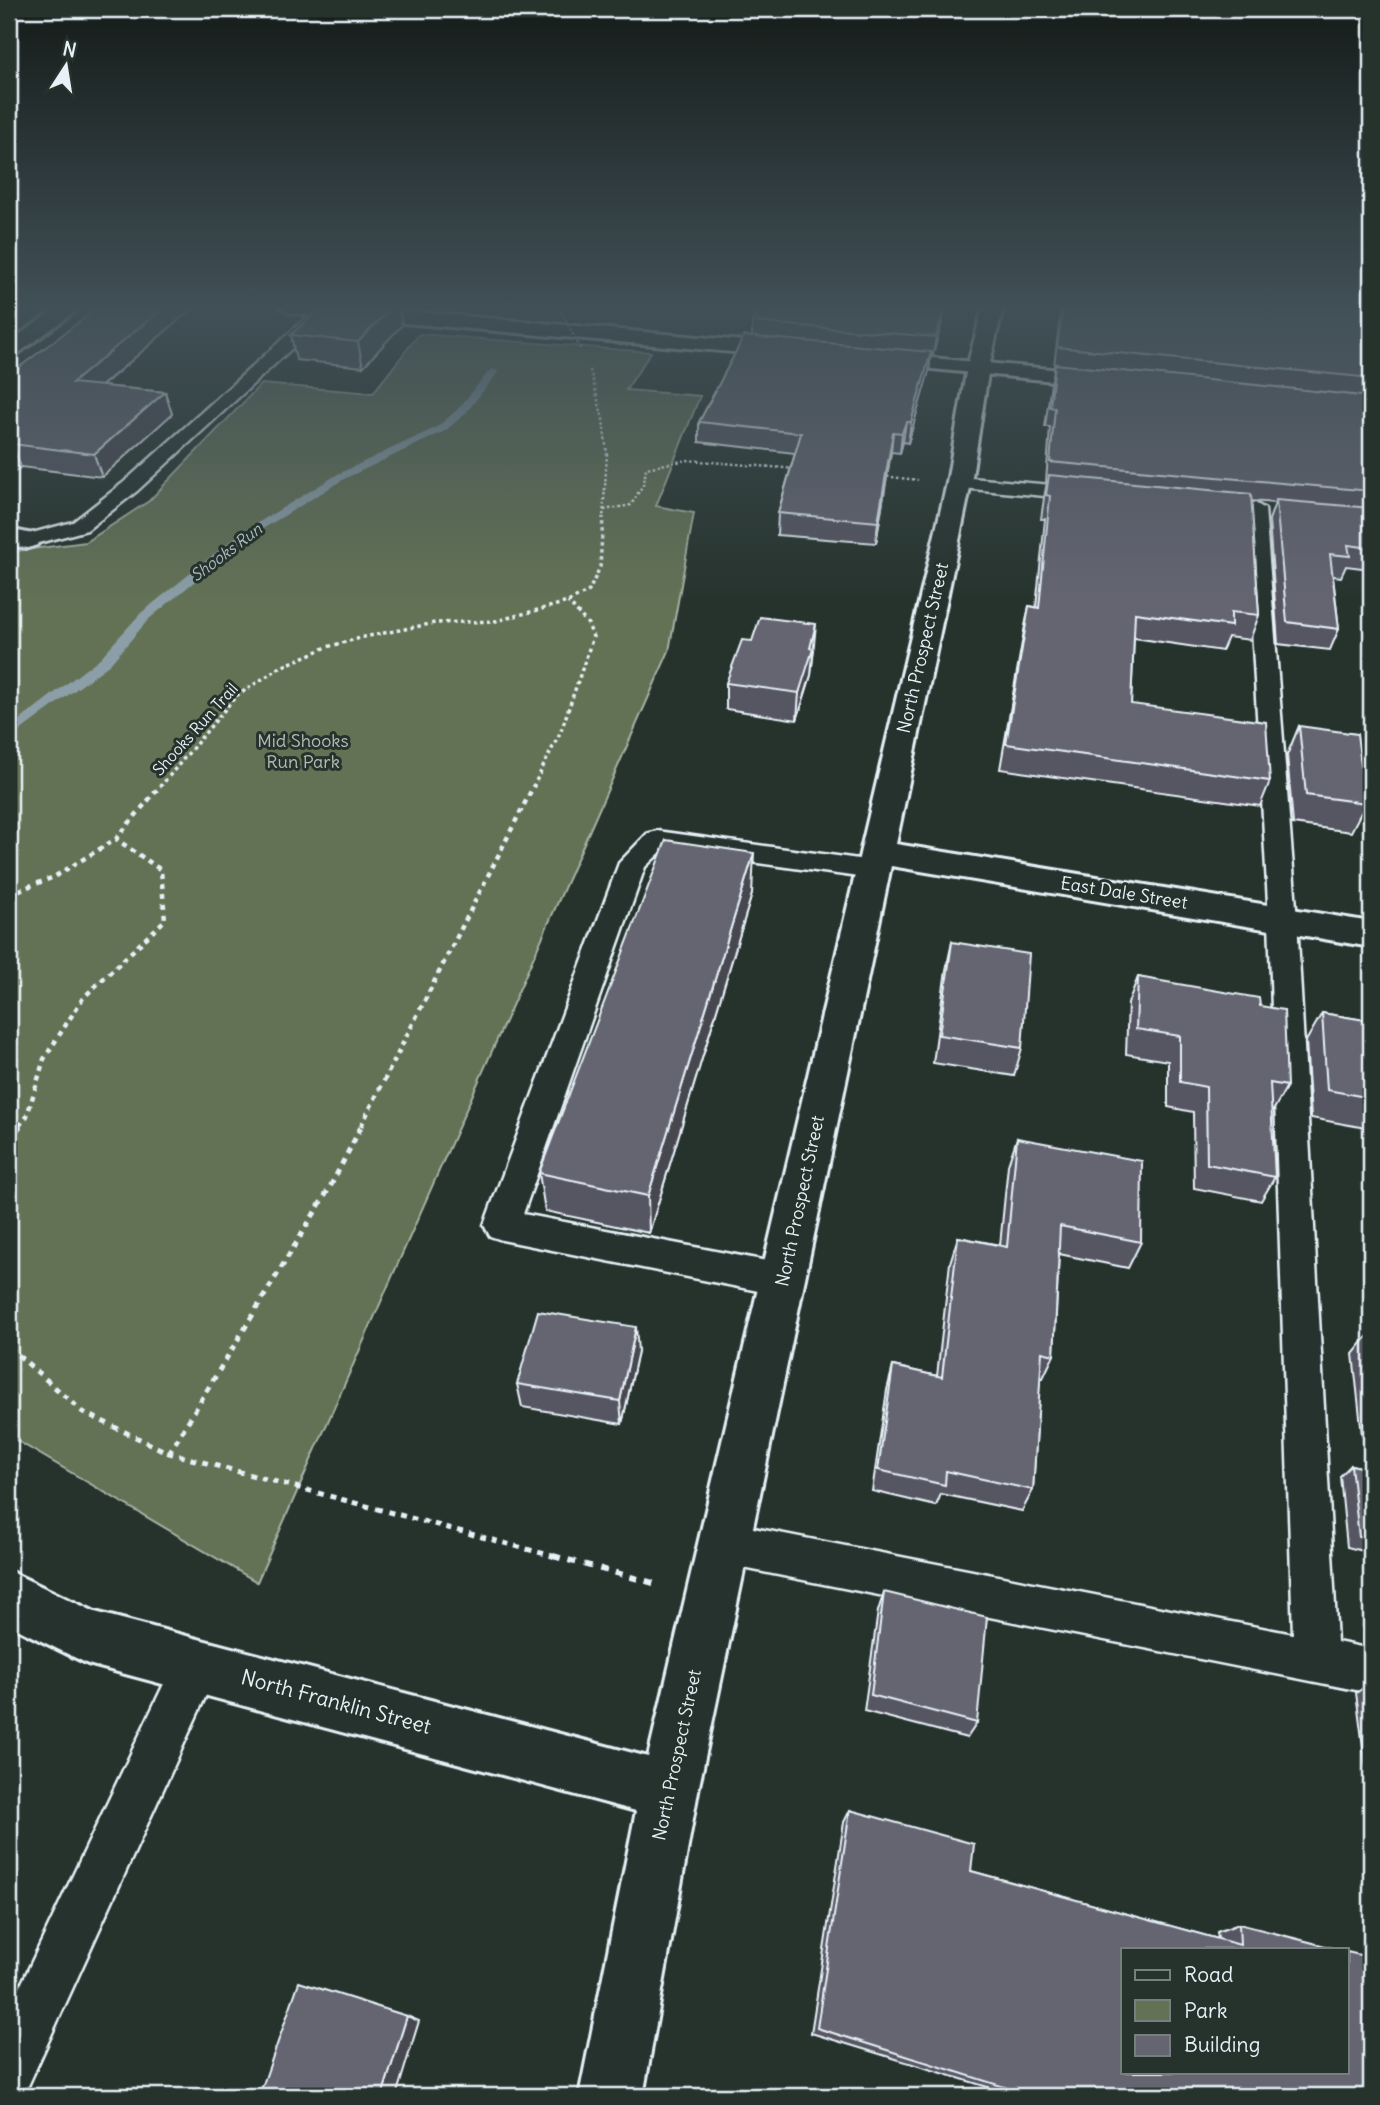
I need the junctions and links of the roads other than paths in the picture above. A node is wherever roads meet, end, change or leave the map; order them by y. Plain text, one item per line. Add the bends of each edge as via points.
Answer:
1 (219, 405) edge
2 (972, 405) edge
3 (960, 483) junction
4 (1108, 496) edge
5 (1255, 509) edge
6 (18, 539) edge
7 (875, 861) junction
8 (1283, 920) junction
9 (1371, 934) edge
10 (783, 1280) junction
11 (723, 1543) junction
12 (9, 1597) edge
13 (1316, 1660) junction
14 (197, 1664) junction
15 (1371, 1671) edge
16 (668, 1791) junction
17 (9, 2067) edge
18 (611, 2096) edge

1 - 6 lane via 80,526
2 - 3 street, North Prospect Street
3 - 4 lane
3 - 7 street, North Prospect Street
5 - 8 lane
7 - 8 street, East Dale Street
7 - 10 street, North Prospect Street
7 - 10 lane via 657,840 633,863 502,1225
8 - 9 street, East Dale Street
8 - 13 lane
10 - 11 street, North Prospect Street
11 - 13 lane
11 - 16 street, North Prospect Street
12 - 14 street, North Franklin Street via 88,1637
13 - 15 lane
14 - 16 street, North Franklin Street
14 - 17 lane
16 - 18 street, North Prospect Street

